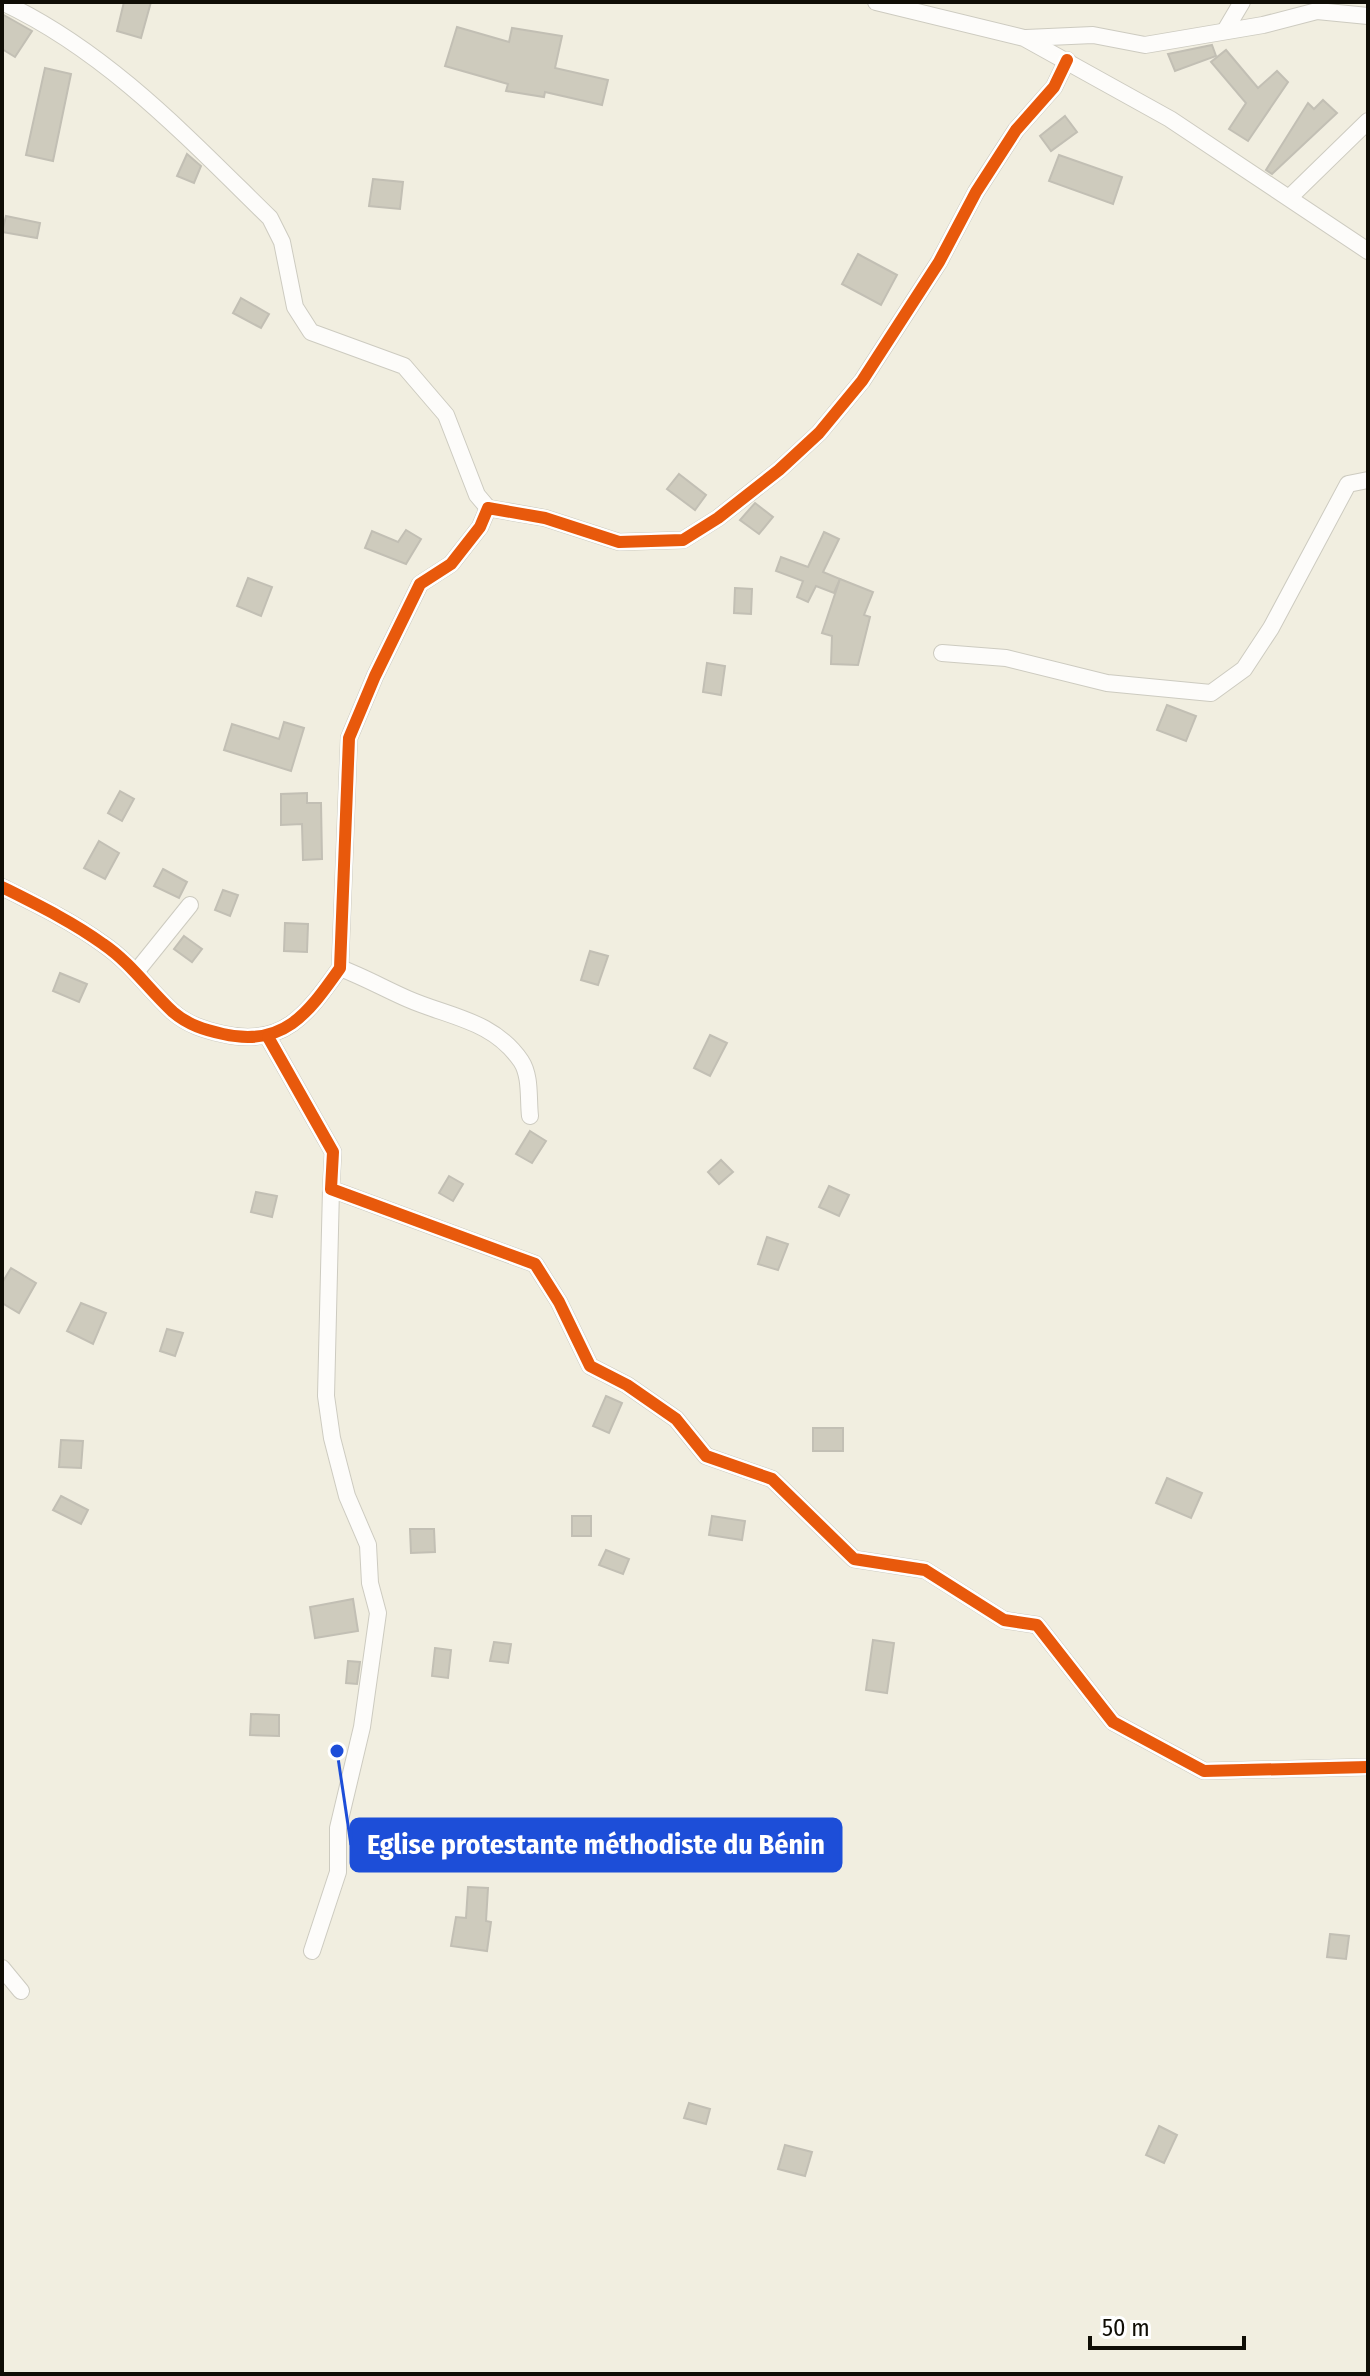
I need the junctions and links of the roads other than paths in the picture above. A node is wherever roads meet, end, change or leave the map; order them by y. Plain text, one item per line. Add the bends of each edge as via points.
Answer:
1 (2, 2) edge
2 (876, 2) edge
3 (1242, 2) edge
4 (1368, 16) edge
5 (1226, 29) junction
6 (1024, 38) junction
7 (1067, 60) junction
8 (1368, 121) edge
9 (1290, 197) junction
10 (1368, 251) edge
11 (1368, 480) edge
12 (488, 508) junction
13 (942, 653) dead end
14 (2, 887) edge
15 (190, 905) dead end
16 (340, 968) junction
17 (136, 972) junction
18 (268, 1037) junction
19 (530, 1116) dead end
20 (331, 1189) junction
21 (1368, 1767) edge
22 (312, 1951) dead end
23 (2, 1968) edge
24 (21, 1991) dead end

1 - 12 street via 31,15 145,98 270,218 282,242 295,307 311,332 404,366 446,415 477,495
2 - 6 street
3 - 5 street
4 - 5 street via 1317,11
5 - 6 street via 1145,45 1093,35
6 - 7 street
7 - 9 street
7 - 12 street via 1054,87 1016,130 976,192 939,262 862,381 789,461 718,518 683,540 619,542 545,518
8 - 9 street
9 - 10 street
11 - 13 street via 1348,484 1271,628 1244,669 1211,693 1107,683 1006,658
12 - 16 street via 451,564 420,584 349,738
14 - 17 street via 104,944
15 - 17 street
16 - 18 street via 293,1024
16 - 19 street via 408,999 469,1018 496,1037 521,1062
17 - 18 street via 174,1013 197,1028
18 - 20 street via 333,1152
20 - 21 street via 535,1264 590,1366 676,1419 706,1456 772,1479 854,1559 925,1570 1004,1620 1037,1625 1113,1722 1204,1771
20 - 22 street via 326,1396 347,1496 368,1545 378,1613 362,1727 338,1828 338,1872
23 - 24 street

